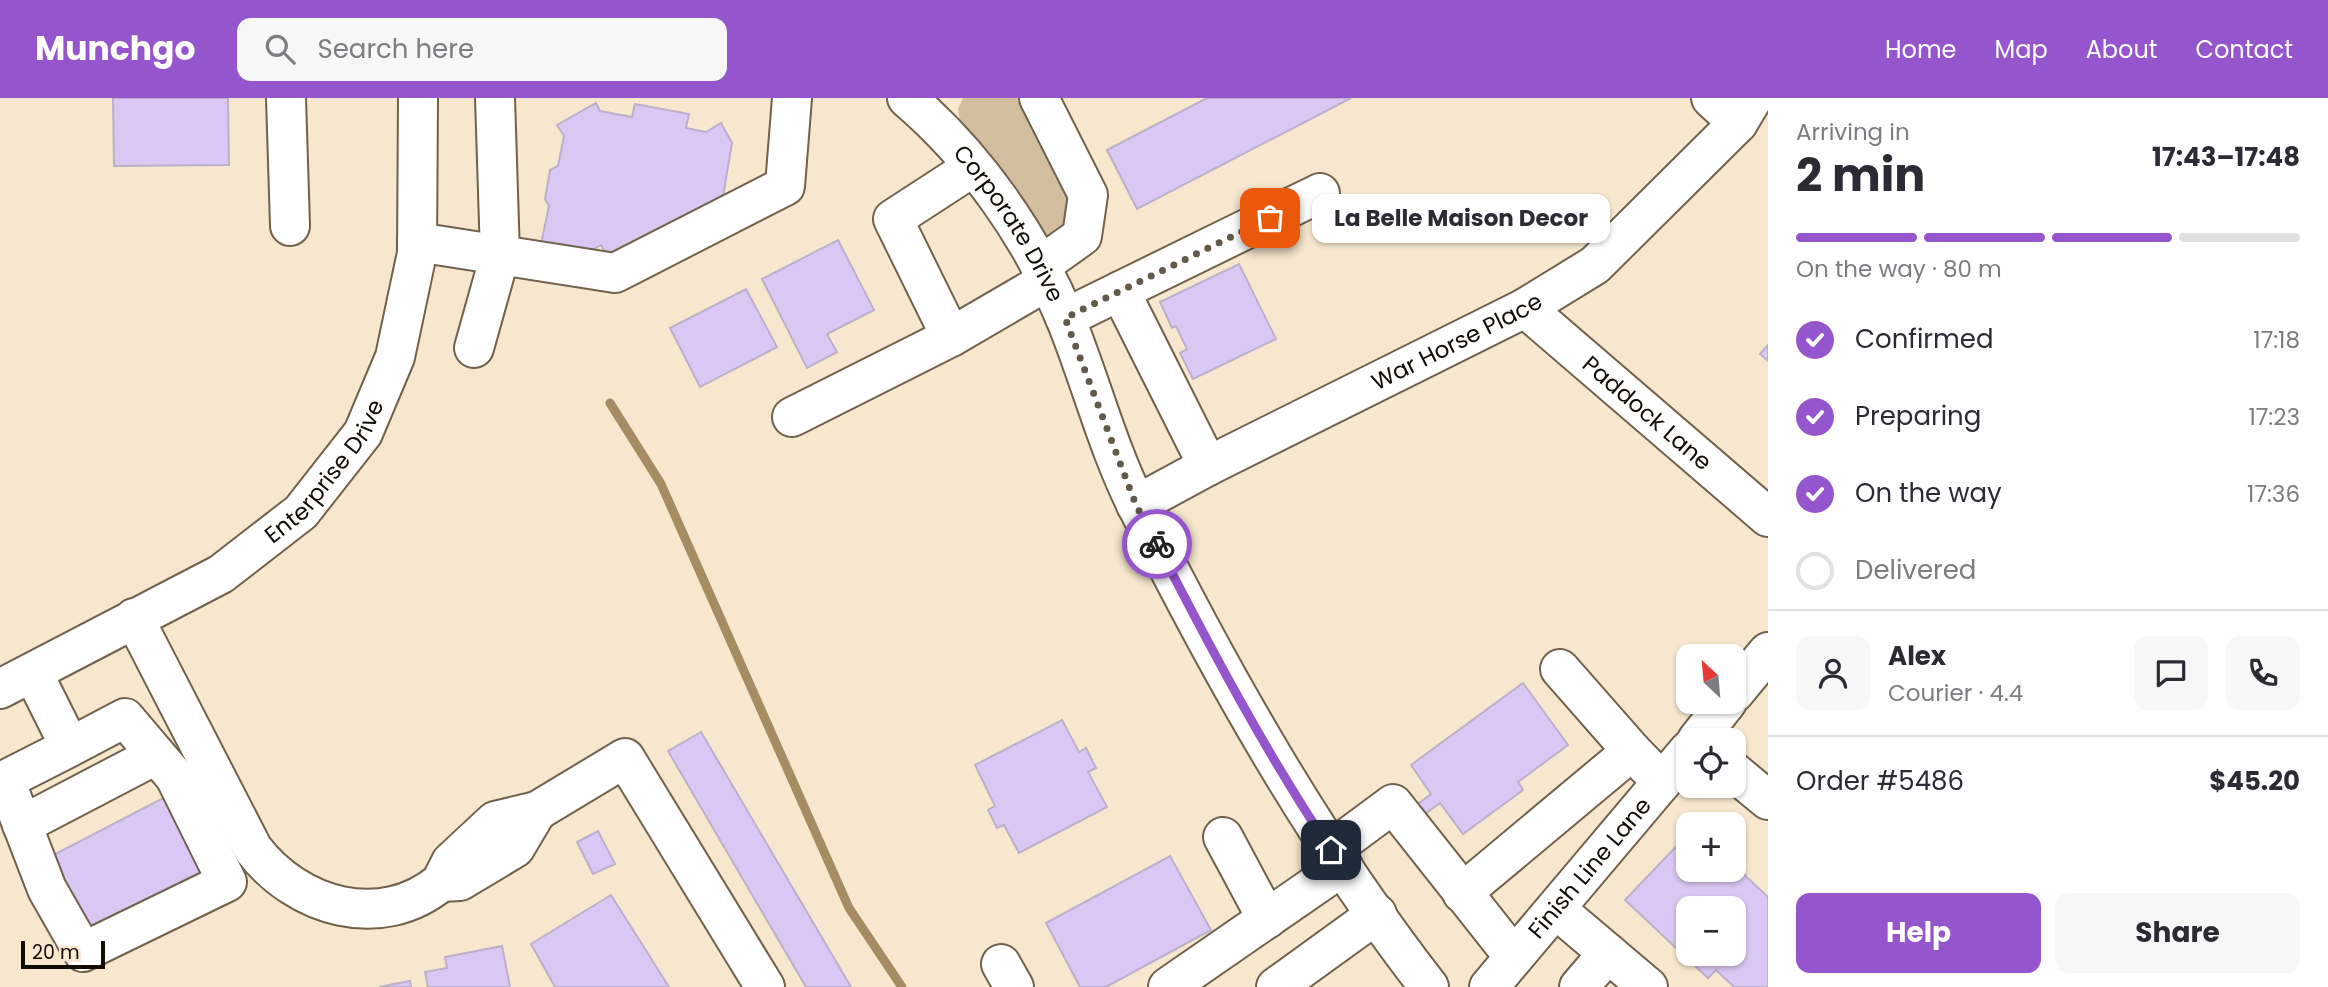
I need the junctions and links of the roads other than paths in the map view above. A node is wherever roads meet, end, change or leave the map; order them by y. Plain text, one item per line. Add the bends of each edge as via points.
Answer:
1 (286, 98) edge
2 (418, 98) edge
3 (495, 98) edge
4 (792, 98) edge
5 (921, 102) edge
6 (1052, 103) edge
7 (1734, 106) edge
8 (973, 167) junction
9 (1320, 193) dead end
10 (290, 226) dead end
11 (417, 242) junction
12 (500, 255) junction
13 (1044, 274) junction
14 (1120, 291) junction
15 (1525, 308) junction
16 (1065, 318) junction
17 (951, 337) junction
18 (474, 348) dead end
19 (792, 416) dead end
20 (1208, 466) junction
21 (1136, 505) junction
22 (1768, 517) edge
23 (134, 618) junction
24 (1560, 670) dead end
25 (16, 681) edge
26 (1749, 684) edge
27 (1708, 728) edge
28 (69, 747) junction
29 (1632, 751) junction
30 (156, 755) junction
31 (1676, 765) edge
32 (1662, 782) junction
33 (1746, 782) edge
34 (1768, 800) edge
35 (22, 825) junction
36 (1223, 837) dead end
37 (1337, 858) junction
38 (1462, 893) junction
39 (1557, 910) junction
40 (1377, 915) junction
41 (1267, 919) junction
42 (1608, 953) junction
43 (1514, 957) junction
44 (765, 987) edge
45 (1168, 987) edge
46 (1276, 987) edge
47 (1429, 987) edge
48 (1489, 987) edge
49 (1579, 987) edge
50 (1648, 987) edge

1 - 10 street
2 - 11 street, Enterprise Drive
3 - 12 street
4 - 12 street via 785,186 615,273
5 - 8 street, Corporate Drive
6 - 13 street via 1088,195 1082,236
7 - 15 street, War Horse Place via 1595,265
8 - 13 street, Corporate Drive via 1012,217
8 - 17 street via 893,219
9 - 14 street
11 - 12 street
11 - 23 street, Enterprise Drive via 395,357 363,433 301,512 221,574
12 - 18 street
13 - 16 street, Corporate Drive
13 - 17 street
14 - 16 street
14 - 20 street
15 - 20 street, War Horse Place
15 - 22 street, Paddock Lane
16 - 21 street, Corporate Drive
17 - 19 street
20 - 21 street, War Horse Place
21 - 37 street, Corporate Drive via 1219,665 1298,801
23 - 25 street, Enterprise Drive
23 - 44 street via 253,849 273,874 314,899 367,911 416,900 442,882 451,862 495,821 537,811 625,758
24 - 29 street
25 - 28 street
26 - 27 street
28 - 30 street via 125,718
28 - 35 street via 5,780
29 - 32 street
29 - 38 street
30 - 35 street
30 - 35 street via 175,776 227,882 83,952 47,888
31 - 32 street, Finish Line Lane
32 - 39 street, Finish Line Lane
33 - 34 street
36 - 41 street
37 - 38 street via 1393,804
37 - 40 street, Corporate Drive
37 - 41 street
38 - 43 street
39 - 42 street
39 - 43 street, Finish Line Lane
40 - 46 street
40 - 47 street, Corporate Drive
41 - 45 street
42 - 49 street
42 - 50 street
43 - 48 street, Finish Line Lane

